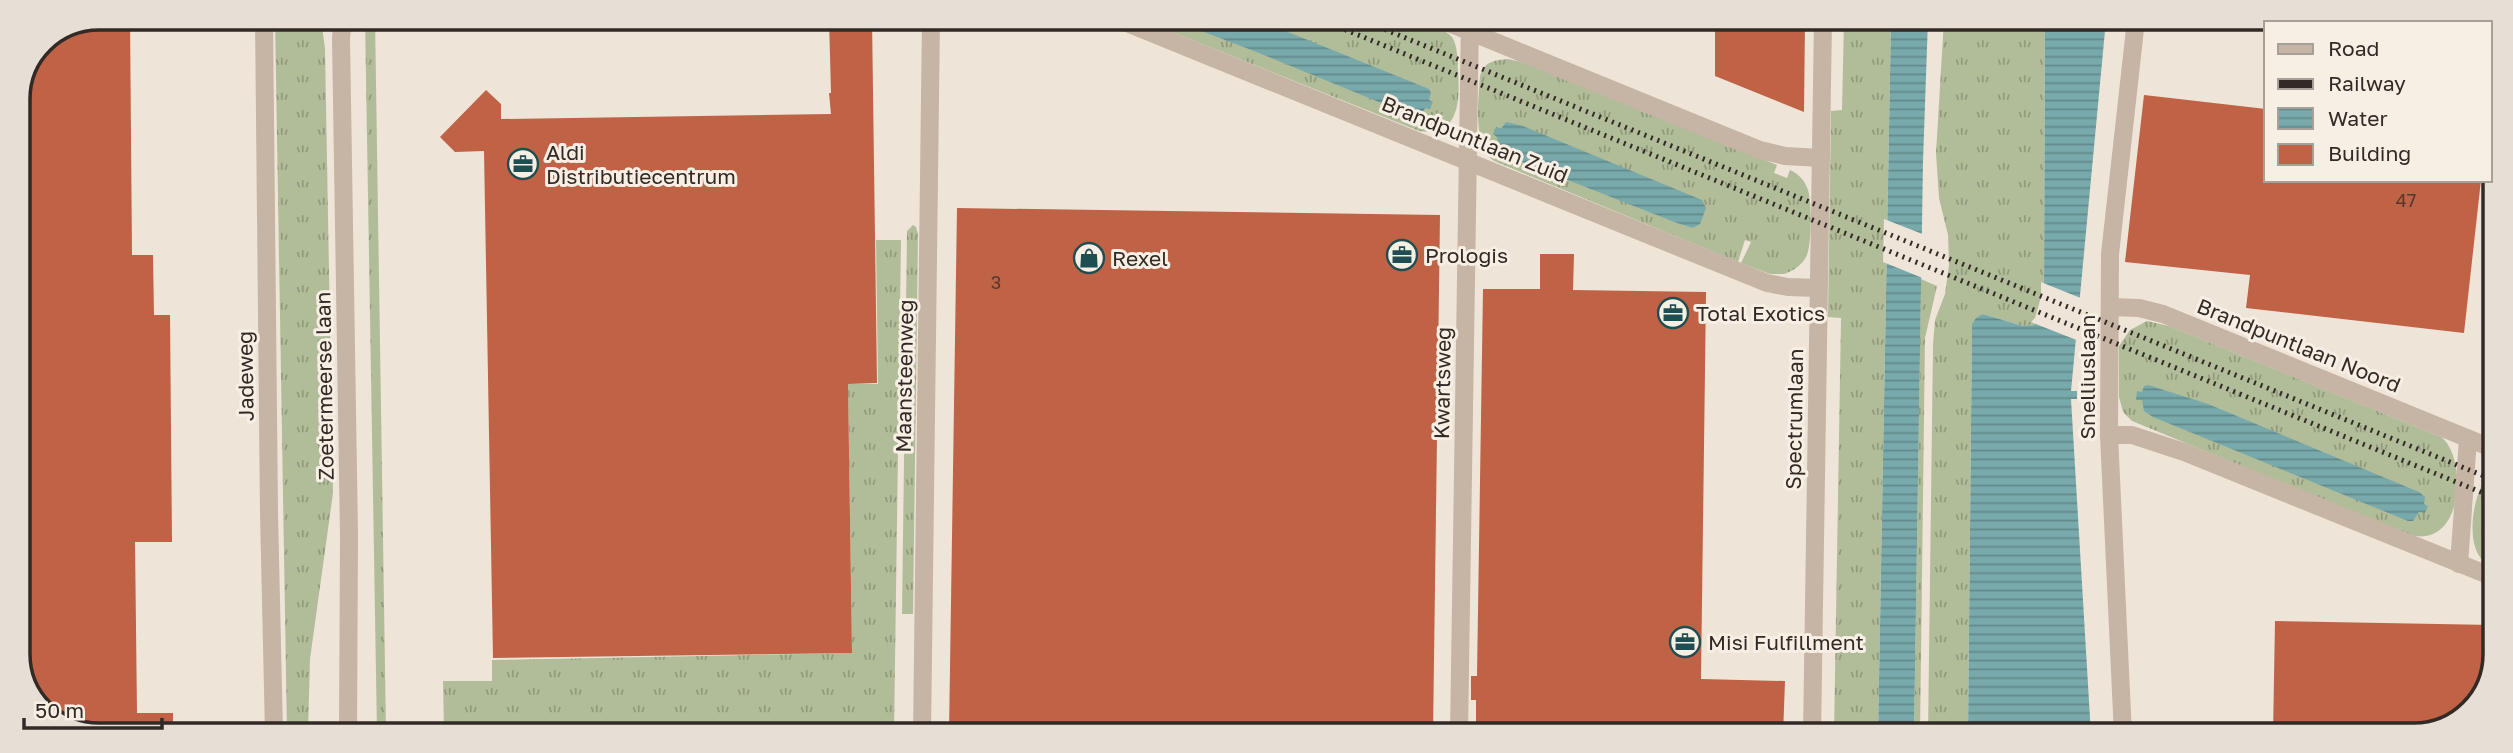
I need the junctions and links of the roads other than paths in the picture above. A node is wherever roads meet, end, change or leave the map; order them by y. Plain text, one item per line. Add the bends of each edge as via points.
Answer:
1 (264, 30) edge
2 (340, 30) edge
3 (342, 30) edge
4 (931, 30) edge
5 (1144, 30) edge
6 (1470, 30) edge
7 (1479, 30) edge
8 (1823, 30) edge
9 (2135, 30) edge
10 (341, 38) junction
11 (1821, 158) junction
12 (1468, 160) junction
13 (1818, 288) junction
14 (2110, 307) junction
15 (2109, 435) junction
16 (2468, 439) junction
17 (2483, 445) edge
18 (2459, 564) junction
19 (2483, 574) edge
20 (274, 723) edge
21 (348, 723) edge
22 (922, 723) edge
23 (1459, 723) edge
24 (1812, 723) edge
25 (2122, 723) edge

1 - 20 street, Jadeweg
2 - 10 street, Zoetermeerse laan
3 - 10 street, Zoetermeerse laan
4 - 22 street, Maansteenweg
5 - 12 street, Brandpuntlaan Zuid
6 - 12 street, Kwartsweg
7 - 11 street via 1760,150
8 - 11 street, Spectrumlaan
9 - 14 street, Snelliuslaan via 2113,220
10 - 21 street, Zoetermeerse laan
11 - 13 street, Spectrumlaan
12 - 13 street, Brandpuntlaan Zuid via 1767,283
12 - 23 street, Kwartsweg
13 - 24 street, Spectrumlaan
14 - 15 street, Snelliuslaan
14 - 16 street, Brandpuntlaan Noord via 2163,314
15 - 18 street via 2132,435 2184,452
15 - 25 street, Snelliuslaan
16 - 17 street, Brandpuntlaan Noord
16 - 18 street
18 - 19 street

